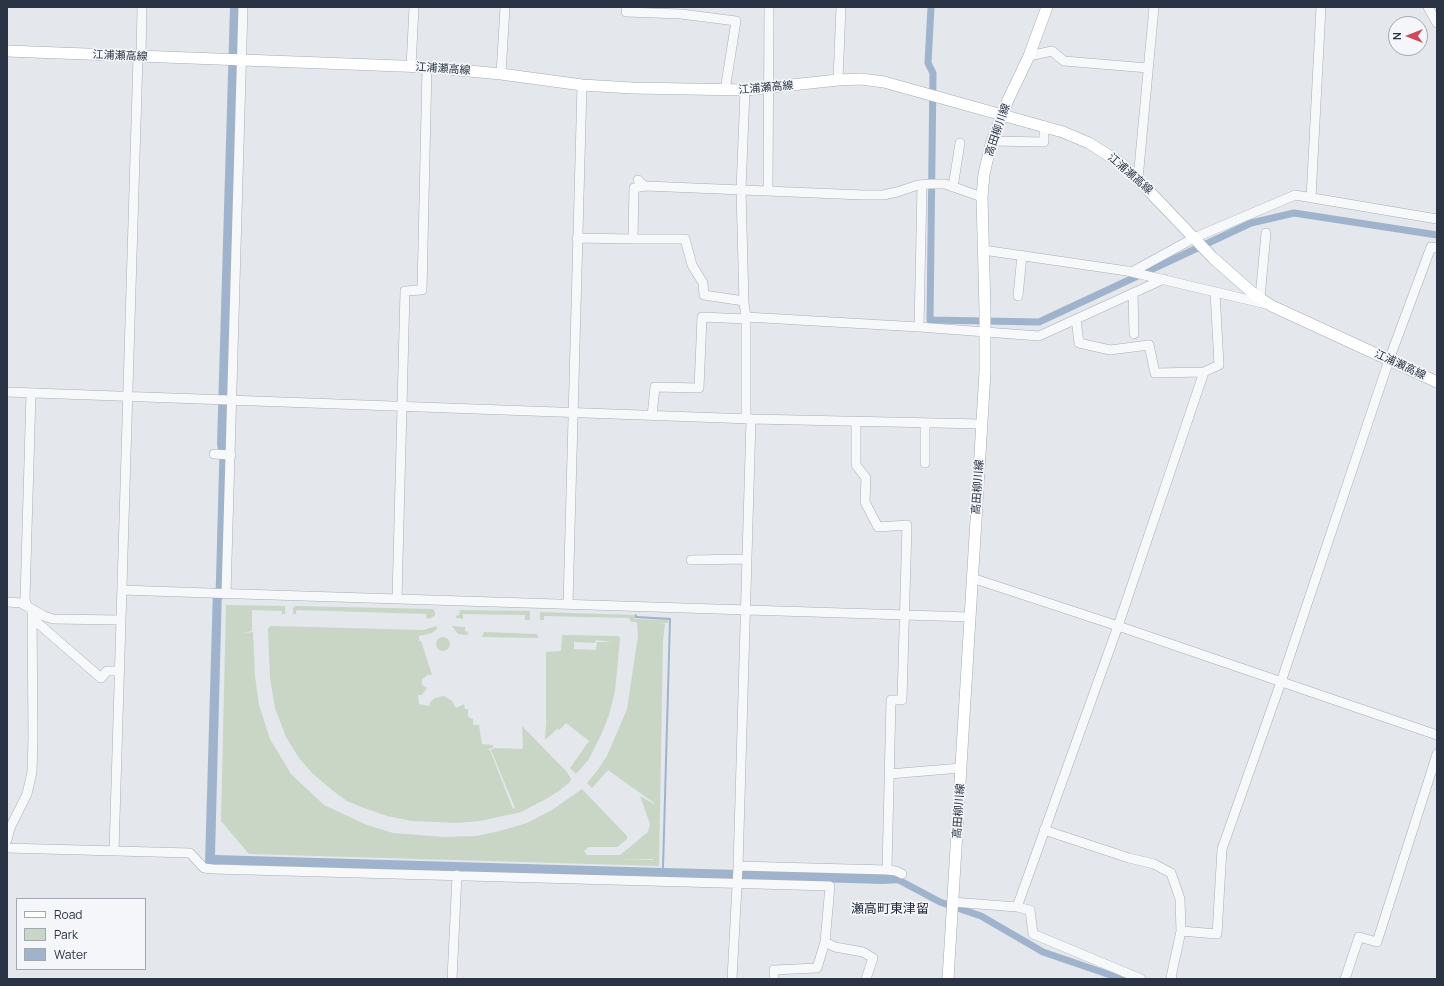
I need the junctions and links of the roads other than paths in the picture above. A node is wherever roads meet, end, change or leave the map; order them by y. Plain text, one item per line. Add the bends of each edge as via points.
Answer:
1 (142, 7) edge
2 (243, 7) edge
3 (414, 7) edge
4 (505, 7) edge
5 (627, 7) edge
6 (769, 7) edge
7 (841, 7) edge
8 (1047, 7) edge
9 (1154, 7) edge
10 (1321, 7) edge
11 (1428, 7) edge
12 (1437, 23) edge
13 (7, 51) edge
14 (1030, 56) junction
15 (140, 57) junction
16 (240, 60) junction
17 (412, 67) junction
18 (427, 68) junction
19 (1148, 68) junction
20 (501, 74) junction
21 (838, 80) junction
22 (582, 85) junction
23 (768, 89) junction
24 (725, 90) junction
25 (745, 90) junction
26 (1002, 114) junction
27 (1044, 126) junction
28 (992, 141) junction
29 (960, 143) dead end
30 (1138, 179) junction
31 (638, 180) dead end
32 (920, 185) junction
33 (949, 185) junction
34 (646, 186) junction
35 (741, 190) junction
36 (768, 191) junction
37 (982, 197) junction
38 (1311, 198) junction
39 (1437, 219) edge
40 (1266, 232) dead end
41 (577, 238) junction
42 (633, 239) junction
43 (1195, 240) junction
44 (1437, 248) edge
45 (988, 250) junction
46 (1022, 255) junction
47 (1130, 271) junction
48 (1160, 279) junction
49 (1215, 292) junction
50 (1133, 293) junction
51 (1018, 296) dead end
52 (1260, 298) junction
53 (744, 302) junction
54 (1272, 306) junction
55 (746, 318) junction
56 (1076, 319) junction
57 (919, 327) junction
58 (986, 331) junction
59 (1134, 334) dead end
60 (1389, 360) junction
61 (1204, 372) junction
62 (1437, 382) edge
63 (7, 392) edge
64 (31, 393) junction
65 (128, 398) junction
66 (230, 401) junction
67 (402, 407) junction
68 (572, 413) junction
69 (652, 416) junction
70 (748, 419) junction
71 (856, 421) junction
72 (925, 423) junction
73 (982, 424) junction
74 (924, 464) dead end
75 (746, 559) junction
76 (691, 560) dead end
77 (972, 578) junction
78 (122, 590) junction
79 (225, 594) junction
80 (397, 599) junction
81 (7, 602) edge
82 (568, 604) junction
83 (745, 610) junction
84 (30, 611) junction
85 (905, 615) junction
86 (970, 617) junction
87 (121, 620) junction
88 (1118, 626) junction
89 (120, 671) junction
90 (1281, 682) junction
91 (1437, 734) edge
92 (1437, 754) edge
93 (962, 768) junction
94 (889, 774) junction
95 (8, 828) edge
96 (1044, 830) junction
97 (7, 840) edge
98 (7, 848) edge
99 (114, 851) junction
100 (738, 867) junction
101 (887, 870) junction
102 (902, 874) dead end
103 (457, 875) junction
104 (737, 884) junction
105 (952, 902) junction
106 (1017, 907) junction
107 (1182, 931) junction
108 (825, 942) junction
109 (1173, 978) edge
110 (452, 979) edge
111 (732, 979) edge
112 (774, 979) edge
113 (866, 979) edge
114 (948, 979) edge
115 (1141, 979) edge
116 (1345, 979) edge

1 - 15 street
2 - 16 street
3 - 17 street
4 - 20 street
5 - 24 street via 626,12 736,20
6 - 23 street
7 - 21 street
8 - 14 main road, 高田柳川線
9 - 19 street
10 - 38 street
11 - 12 street
13 - 15 main road, 江浦瀬高線
14 - 19 street via 1052,51 1064,61
14 - 26 main road, 高田柳川線
15 - 16 main road, 江浦瀬高線
15 - 65 street
16 - 17 main road, 江浦瀬高線
16 - 66 street
17 - 18 main road, 江浦瀬高線
18 - 20 main road, 江浦瀬高線
18 - 67 street via 422,290 405,291
19 - 30 street
20 - 22 main road, 江浦瀬高線
21 - 23 main road, 江浦瀬高線
21 - 26 main road, 江浦瀬高線 via 884,82
22 - 24 main road, 江浦瀬高線
22 - 41 street
23 - 25 main road, 江浦瀬高線
23 - 36 street
24 - 25 main road, 江浦瀬高線
25 - 35 street
26 - 27 main road, 江浦瀬高線
26 - 28 main road, 高田柳川線
27 - 28 street via 1044,142
27 - 30 main road, 江浦瀬高線 via 1100,149
28 - 37 main road, 高田柳川線 via 984,174
29 - 33 street
30 - 43 main road, 江浦瀬高線
31 - 34 street
32 - 33 street
32 - 36 street via 883,195
32 - 57 street
33 - 37 street
34 - 35 street
34 - 42 street via 634,188
35 - 36 street
35 - 53 street
37 - 45 main road, 高田柳川線
38 - 39 street
38 - 43 street via 1295,195
40 - 52 street
41 - 42 street
41 - 68 street
42 - 53 street via 685,239 692,265 703,283 704,295
43 - 47 street
43 - 52 main road, 江浦瀬高線 via 1212,258
44 - 60 street via 1431,247
45 - 46 street
45 - 58 main road, 高田柳川線
46 - 47 street
46 - 51 street
47 - 48 street
48 - 49 street
48 - 50 street
49 - 54 street
49 - 61 street via 1219,365
50 - 56 street
50 - 59 street
52 - 54 main road, 江浦瀬高線
53 - 55 street
54 - 60 main road, 江浦瀬高線
55 - 57 street
55 - 69 street via 702,317 699,388 654,388
55 - 70 street
56 - 58 street via 1038,336
56 - 61 street via 1079,343 1110,350 1149,345 1155,373
57 - 58 street
58 - 73 main road, 高田柳川線
60 - 62 main road, 江浦瀬高線
60 - 90 street
61 - 88 street
63 - 64 street
64 - 65 street
64 - 84 street via 25,599
65 - 66 street
65 - 78 street
66 - 67 street
66 - 79 street via 222,454
67 - 68 street
67 - 80 street
68 - 69 street
68 - 82 street
69 - 70 street
70 - 71 street
70 - 75 street
71 - 72 street
71 - 85 street via 856,465 866,478 866,502 878,527 907,525
72 - 73 street
72 - 74 street
73 - 77 main road, 高田柳川線
75 - 76 street
75 - 83 street
77 - 86 main road, 高田柳川線
77 - 88 street
78 - 79 street
78 - 87 street
79 - 80 street
80 - 82 street
81 - 84 street via 21,604
82 - 83 street
83 - 85 street
83 - 100 street
84 - 87 street via 53,618
84 - 89 street via 101,678 107,671
84 - 95 street via 32,772 27,794
85 - 86 street
85 - 94 street via 902,700 891,700
86 - 93 main road, 高田柳川線
87 - 89 street
88 - 90 street
88 - 96 street
89 - 99 street
90 - 91 street
90 - 107 street via 1222,849 1217,934
92 - 116 street via 1377,942 1359,937
93 - 94 street
93 - 105 main road, 高田柳川線
94 - 101 street
95 - 97 street
96 - 106 street
96 - 107 street via 1154,864 1171,873 1180,899
98 - 99 street
99 - 103 street via 190,853 204,868 213,869
100 - 101 street
100 - 104 street
101 - 102 street
103 - 104 street
103 - 110 street
104 - 108 street via 830,886
104 - 111 street
105 - 106 street
105 - 114 main road, 高田柳川線
106 - 115 street via 1030,910 1033,934
107 - 109 street
108 - 112 street via 817,968 774,970
108 - 113 street via 834,947 864,952 873,958

